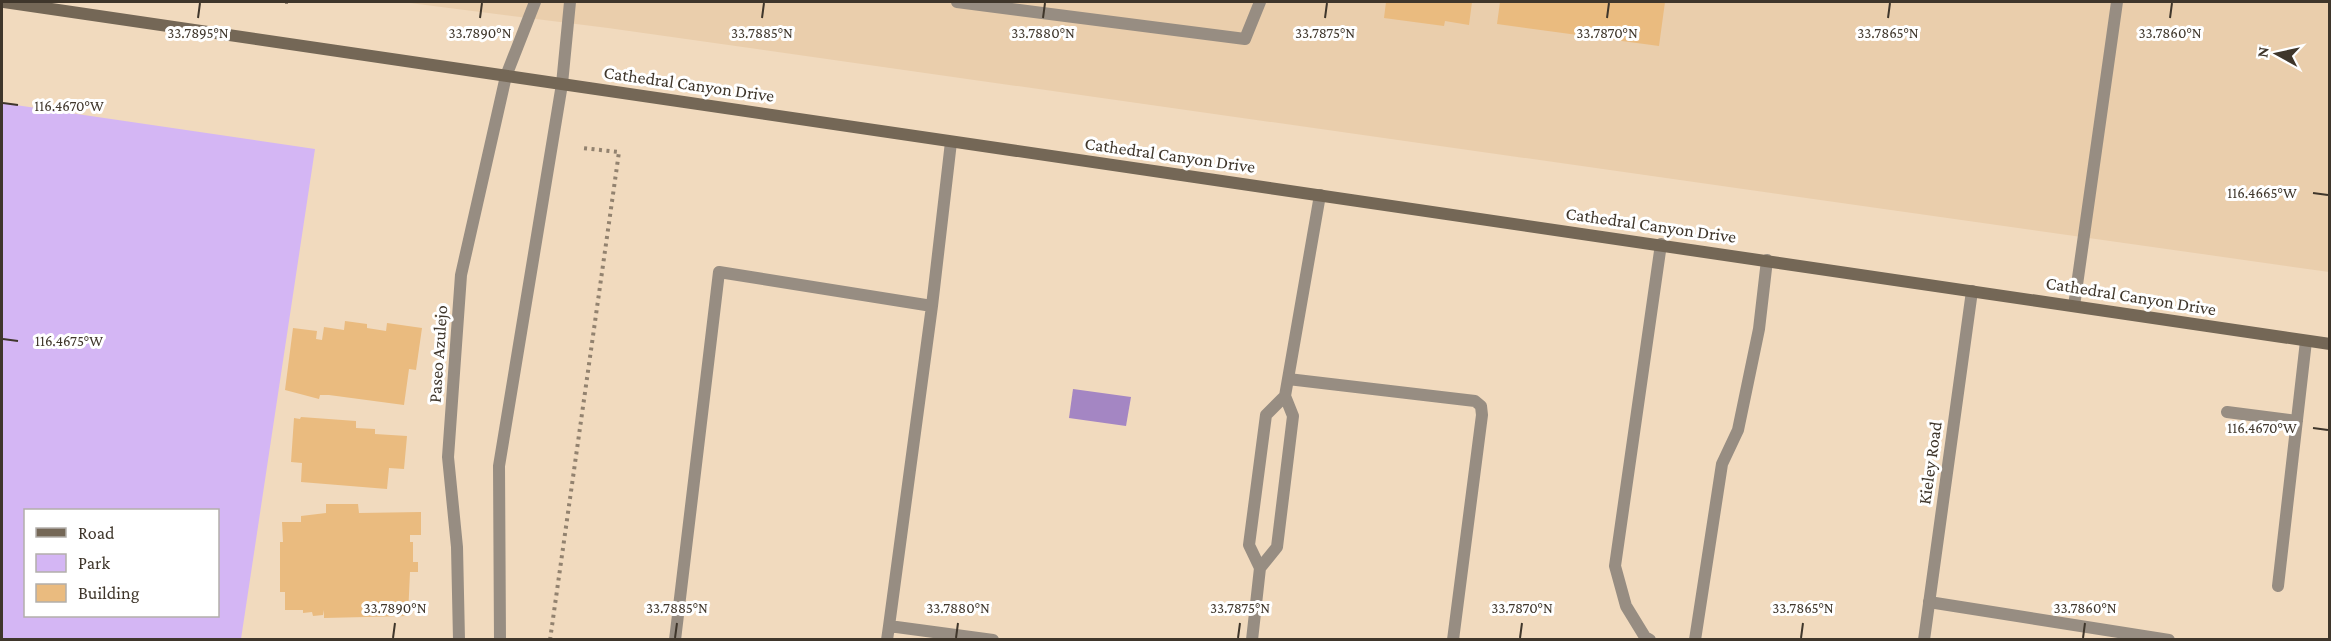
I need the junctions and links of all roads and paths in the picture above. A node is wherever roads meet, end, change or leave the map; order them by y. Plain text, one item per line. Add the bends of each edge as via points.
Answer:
1 (4, 2) edge
2 (285, 2) edge
3 (292, 2) edge
4 (535, 2) edge
5 (570, 2) edge
6 (957, 2) edge
7 (1260, 2) edge
8 (2117, 2) edge
9 (506, 76) junction
10 (562, 84) junction
11 (951, 142) junction
12 (582, 148) dead end
13 (1320, 195) junction
14 (1661, 244) junction
15 (1767, 260) junction
16 (1972, 291) junction
17 (932, 306) junction
18 (2074, 306) junction
19 (2306, 341) junction
20 (2330, 344) edge
21 (1288, 379) junction
22 (1286, 396) junction
23 (2227, 412) dead end
24 (2297, 421) junction
25 (1260, 568) junction
26 (2278, 586) dead end
27 (1929, 602) junction
28 (889, 626) junction
29 (459, 639) edge
30 (500, 639) edge
31 (550, 639) edge
32 (675, 639) edge
33 (887, 639) edge
34 (989, 639) edge
35 (1252, 639) edge
36 (1453, 639) edge
37 (1650, 639) edge
38 (1695, 639) edge
39 (1924, 639) edge
40 (2169, 639) edge

1 - 9 street, Cathedral Canyon Drive
2 - 3 path
4 - 9 street, Paseo Azulejo
5 - 10 street
6 - 7 street via 1245,39
8 - 18 street
9 - 10 street, Cathedral Canyon Drive
9 - 29 street, Paseo Azulejo via 461,275 448,457 458,547
10 - 11 street, Cathedral Canyon Drive
10 - 30 street via 499,466
11 - 13 street, Cathedral Canyon Drive
11 - 17 street
12 - 31 path via 619,152
13 - 14 street, Cathedral Canyon Drive
13 - 21 street
14 - 15 street, Cathedral Canyon Drive
14 - 37 street via 1615,566 1626,606
15 - 16 street, Cathedral Canyon Drive
15 - 38 street via 1759,328 1738,430 1722,464
16 - 18 street, Cathedral Canyon Drive
16 - 27 street, Kieley Road
17 - 28 street
17 - 32 street via 719,272
18 - 19 street, Cathedral Canyon Drive
19 - 20 street, Cathedral Canyon Drive
19 - 24 street
21 - 22 street
21 - 36 street via 1474,401 1481,406
22 - 25 street via 1293,416 1277,547
22 - 25 street via 1266,414 1249,545
23 - 24 street
24 - 26 street
25 - 35 street
27 - 39 street, Kieley Road
27 - 40 street
28 - 33 street
28 - 34 street

